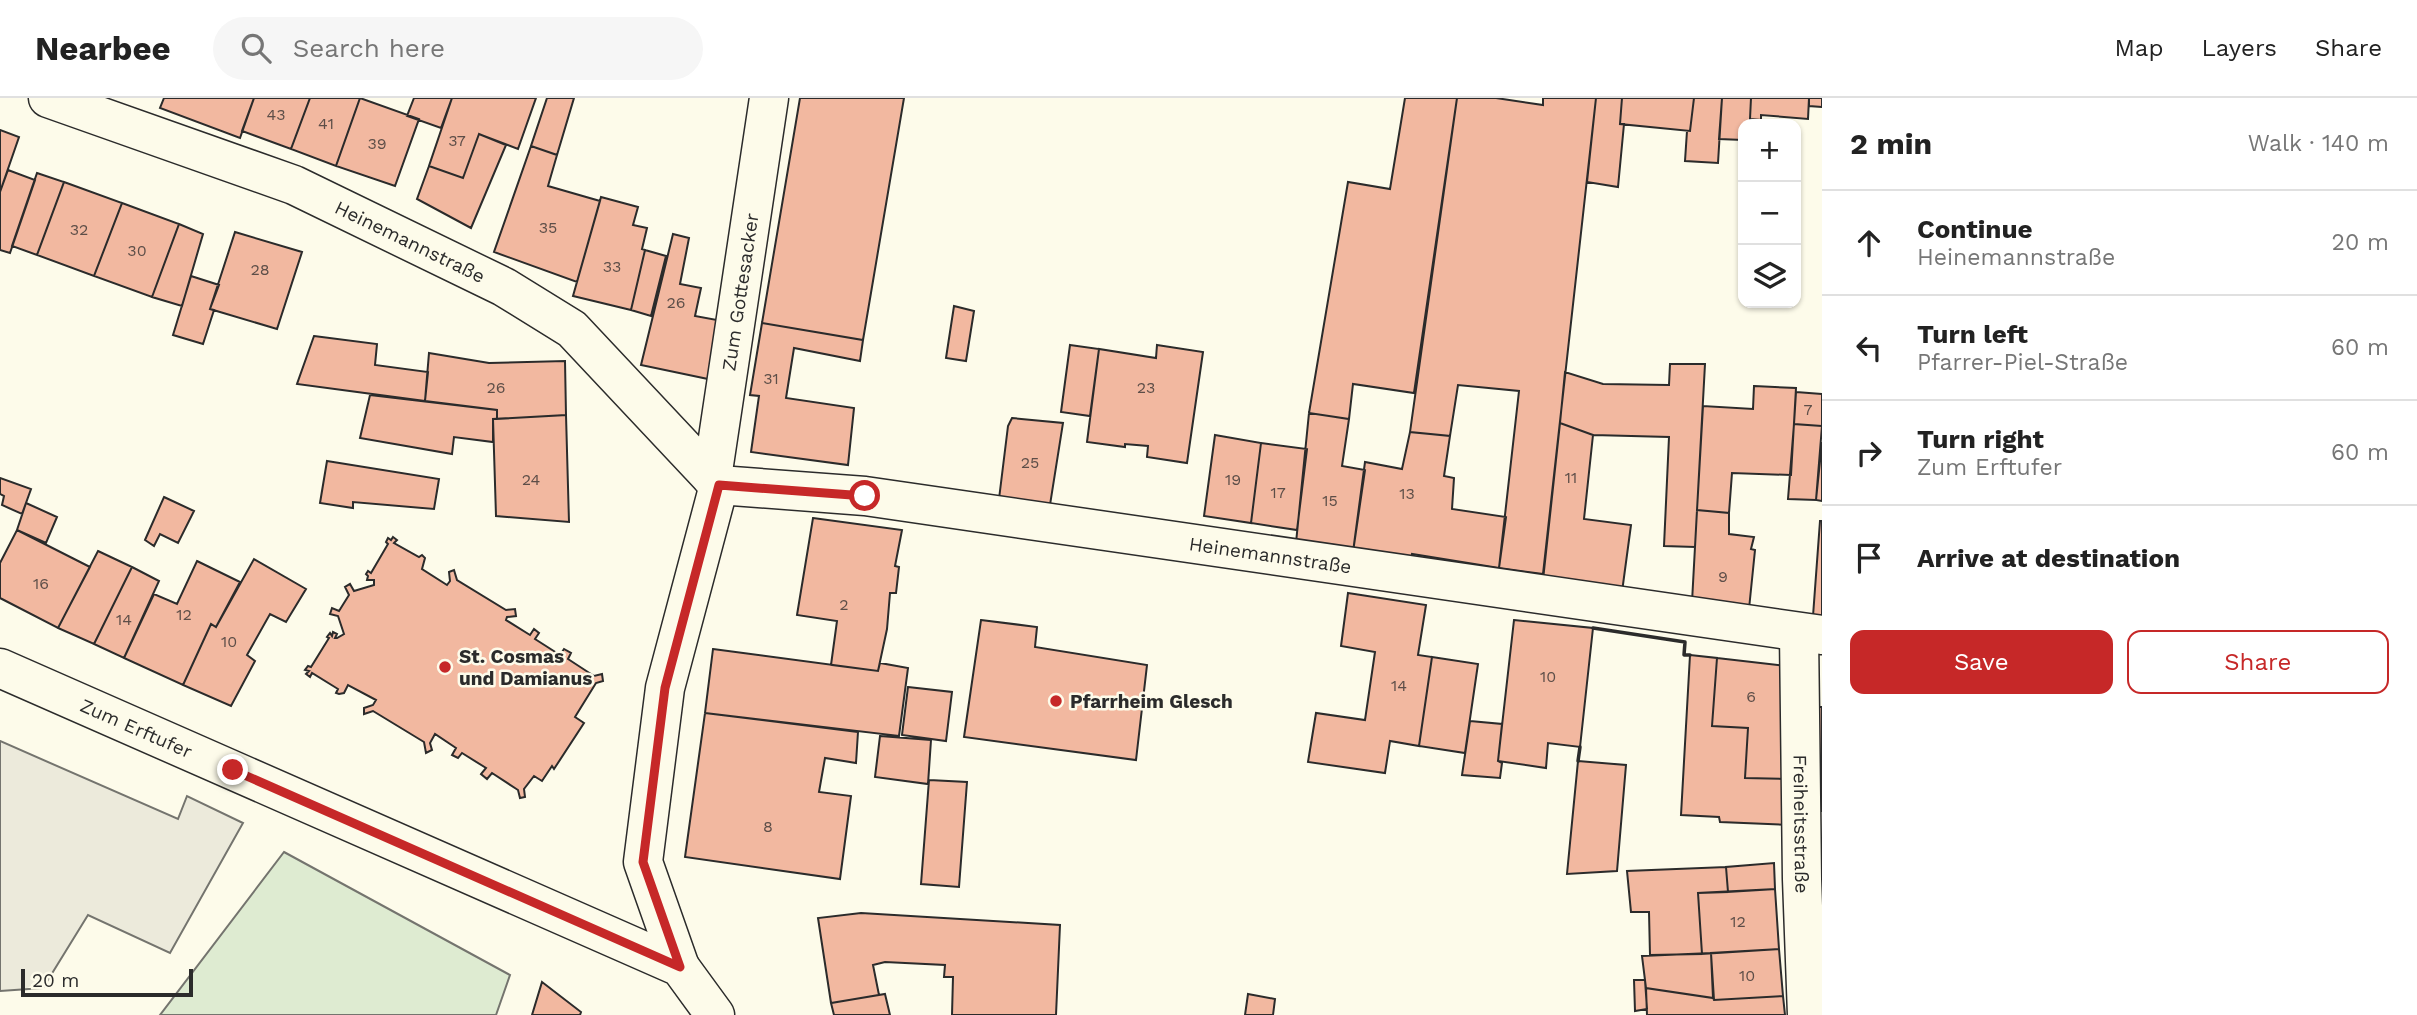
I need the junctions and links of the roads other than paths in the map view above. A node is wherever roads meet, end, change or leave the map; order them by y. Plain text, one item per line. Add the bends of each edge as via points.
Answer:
1 (48, 98) edge
2 (769, 98) edge
3 (715, 482) junction
4 (1811, 634) edge
5 (0, 668) edge
6 (680, 967) junction
7 (715, 1015) edge
8 (1807, 1015) edge

1 - 3 street, Heinemannstraße via 294,185 504,287 572,329
2 - 3 street, Zum Gottesacker
3 - 4 street, Heinemannstraße via 865,496
3 - 6 street, Zum Gottesacker via 665,688 643,862
4 - 8 street, Freiheitsstraße via 1802,879
5 - 6 street, Zum Erftufer
6 - 7 street

